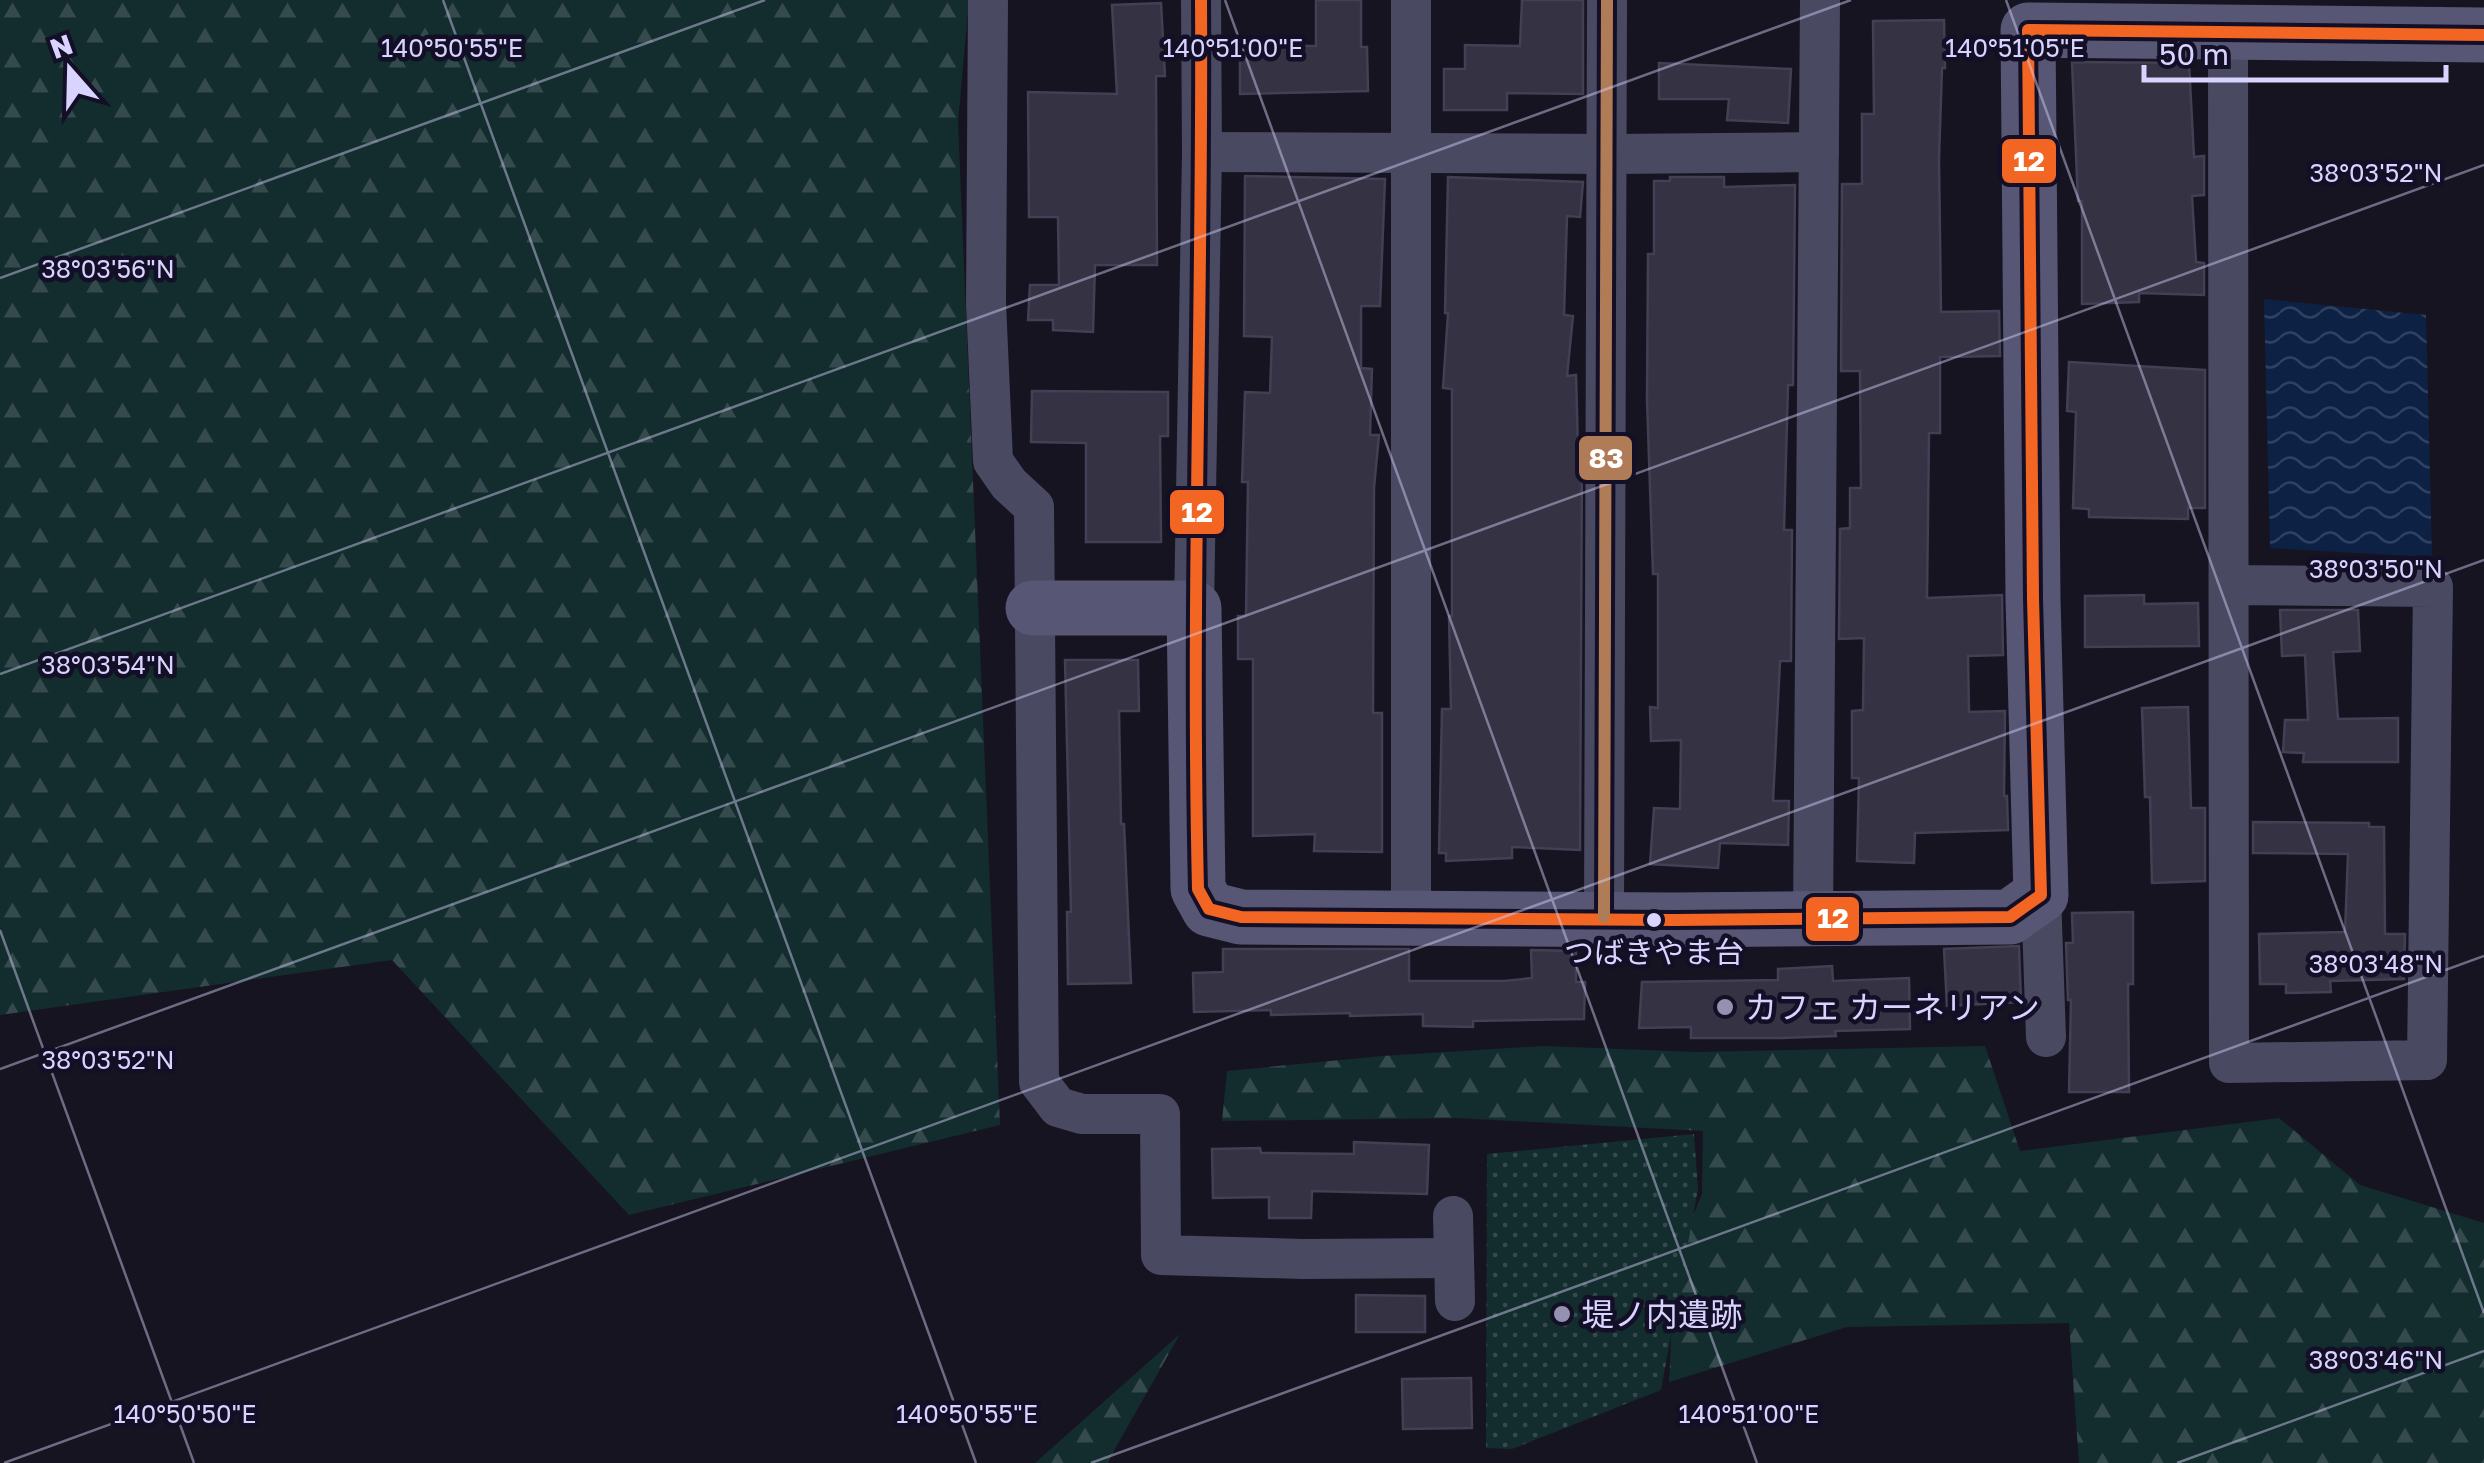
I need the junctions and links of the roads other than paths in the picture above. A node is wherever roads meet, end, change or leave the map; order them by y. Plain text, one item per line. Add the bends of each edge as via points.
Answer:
1 (988, 0) edge
2 (1202, 0) edge
3 (1412, 0) edge
4 (1607, 0) edge
5 (1820, 0) edge
6 (2228, 32) junction
7 (2484, 35) edge
8 (1202, 152) junction
9 (1819, 152) junction
10 (1410, 153) junction
11 (1607, 154) junction
12 (2229, 585) junction
13 (1033, 608) junction
14 (1194, 608) junction
15 (2041, 894) junction
16 (1411, 916) junction
17 (1604, 917) junction
18 (1813, 918) junction
19 (2046, 1036) dead end
20 (1453, 1216) dead end
21 (1454, 1258) junction
22 (1455, 1302) dead end

1 - 13 street via 986,302 994,461 1034,507
2 - 8 street
3 - 10 street
4 - 11 street
5 - 9 street
6 - 7 street
6 - 12 street
6 - 15 street via 2028,30
8 - 10 street
8 - 14 street
9 - 11 street
9 - 18 street
10 - 11 street
10 - 16 street
11 - 17 street
12 - 12 street via 2229,1063 2427,1060 2433,587
13 - 14 street
13 - 21 street via 1040,1082 1058,1107 1070,1111 1160,1114 1161,1254
14 - 16 street via 1198,889 1209,908 1242,916
15 - 18 street via 2010,917
15 - 19 street
16 - 17 street
17 - 18 street
20 - 21 street
21 - 22 street

